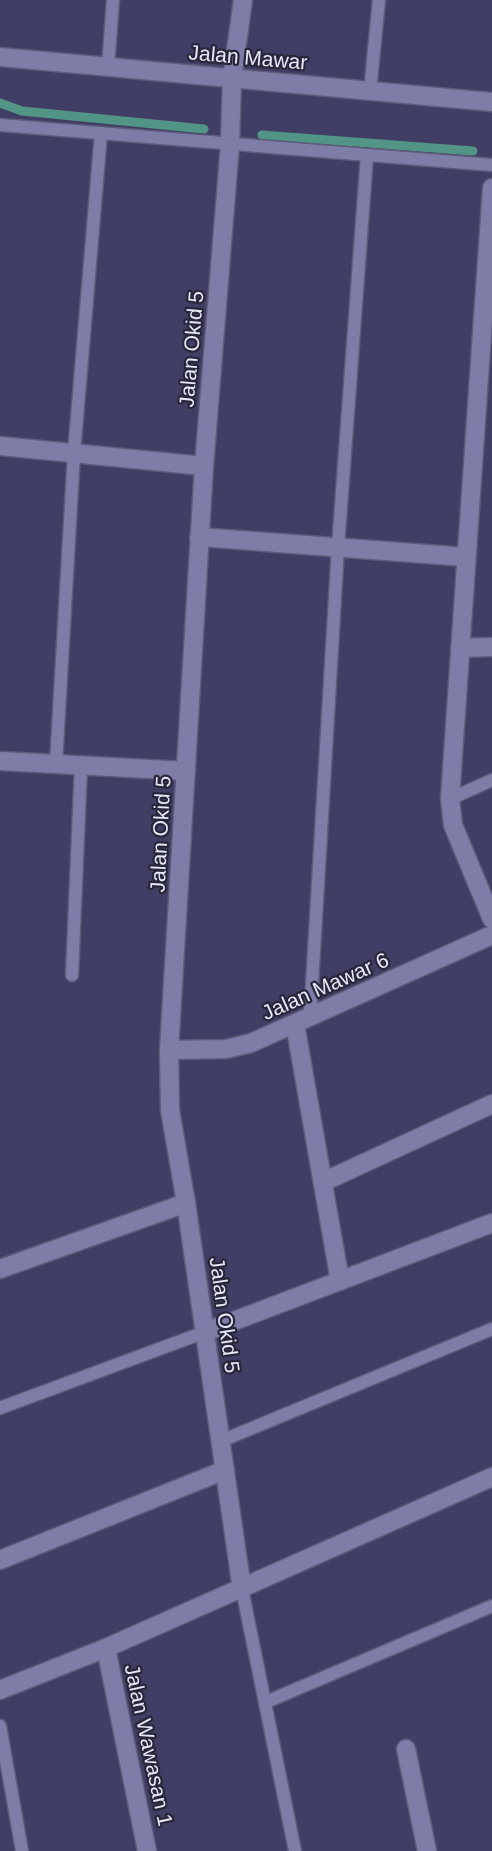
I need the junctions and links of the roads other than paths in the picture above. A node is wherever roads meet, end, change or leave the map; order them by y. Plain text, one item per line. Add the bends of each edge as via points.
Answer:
1 (113, 0) edge
2 (243, 0) edge
3 (379, 0) edge
4 (0, 57) edge
5 (108, 67) junction
6 (232, 79) junction
7 (370, 91) junction
8 (492, 102) edge
9 (0, 125) edge
10 (101, 133) junction
11 (230, 144) junction
12 (367, 155) junction
13 (492, 165) edge
14 (492, 189) edge
15 (491, 229) edge
16 (0, 446) edge
17 (74, 453) junction
18 (204, 466) junction
19 (200, 537) junction
20 (338, 547) junction
21 (465, 557) junction
22 (492, 647) edge
23 (460, 648) junction
24 (0, 761) edge
25 (56, 764) junction
26 (81, 765) junction
27 (186, 771) junction
28 (492, 780) edge
29 (450, 799) junction
30 (492, 919) edge
31 (492, 935) edge
32 (72, 975) dead end
33 (302, 1021) junction
34 (169, 1050) junction
35 (492, 1104) edge
36 (322, 1182) junction
37 (186, 1203) junction
38 (492, 1223) edge
39 (0, 1269) edge
40 (340, 1281) junction
41 (492, 1329) edge
42 (205, 1332) junction
43 (0, 1408) edge
44 (220, 1441) junction
45 (225, 1470) junction
46 (492, 1477) edge
47 (0, 1560) edge
48 (242, 1589) junction
49 (492, 1606) edge
50 (106, 1648) junction
51 (0, 1690) edge
52 (266, 1702) junction
53 (0, 1726) edge
54 (406, 1749) dead end
55 (22, 1851) edge
56 (147, 1851) edge
57 (295, 1851) edge
58 (427, 1851) edge

1 - 5 lane
2 - 6 street, Jalan Okid 5
3 - 7 lane
4 - 5 street, Jalan Mawar
5 - 6 street, Jalan Mawar
6 - 7 street, Jalan Mawar
6 - 11 street, Jalan Okid 5
7 - 8 street, Jalan Mawar
9 - 10 lane
10 - 11 lane
10 - 17 lane
11 - 12 lane
11 - 18 street, Jalan Okid 5
12 - 13 lane
12 - 20 lane
14 - 15 street
15 - 21 street
16 - 17 street
17 - 18 street
17 - 25 lane
18 - 19 street, Jalan Okid 5
19 - 20 street
19 - 27 street, Jalan Okid 5
20 - 21 street
20 - 33 lane
21 - 23 street
22 - 23 street
23 - 29 street
24 - 25 street
25 - 26 street
26 - 27 street
26 - 32 lane
27 - 34 street, Jalan Okid 5
28 - 29 lane
29 - 30 street via 453,825
31 - 33 street, Jalan Mawar 6
33 - 34 street, Jalan Mawar 6 via 251,1043 226,1049
33 - 36 street
34 - 37 street, Jalan Okid 5 via 170,1110
35 - 36 street
36 - 40 street
37 - 39 street
37 - 42 street, Jalan Okid 5
38 - 40 street
40 - 42 street
41 - 44 lane
42 - 43 lane
42 - 44 street, Jalan Okid 5
44 - 45 street, Jalan Okid 5
45 - 47 street
45 - 48 street, Jalan Okid 5
46 - 48 street
48 - 50 street
48 - 52 lane
49 - 52 lane
50 - 51 street
50 - 56 street, Jalan Wawasan 1
52 - 57 lane
53 - 55 lane
54 - 58 street

